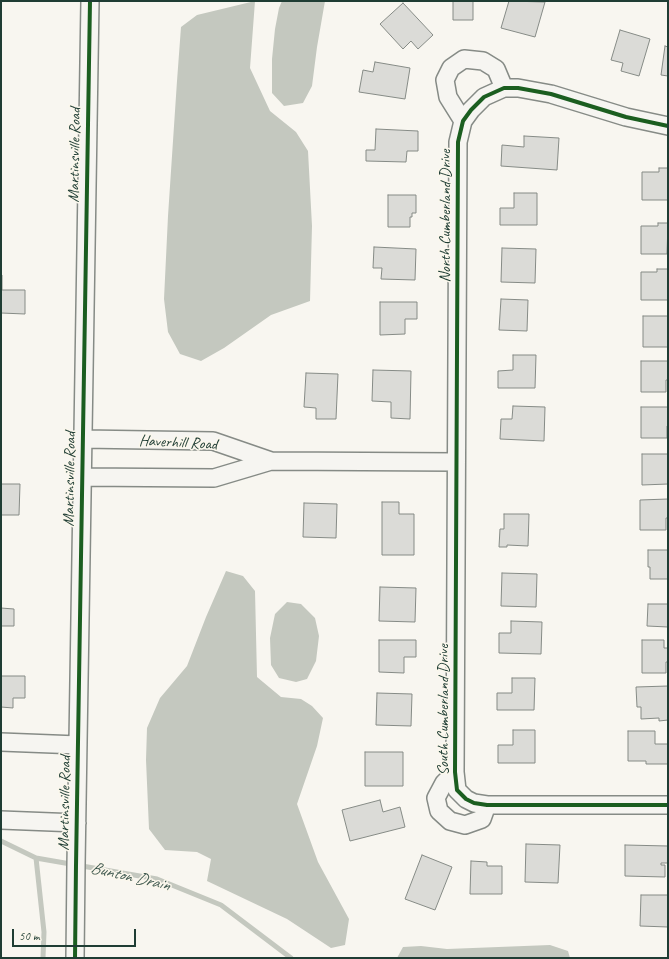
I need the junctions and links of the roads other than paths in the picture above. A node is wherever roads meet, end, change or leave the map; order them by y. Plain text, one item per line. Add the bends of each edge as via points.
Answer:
1 (90, 1) edge
2 (504, 88) junction
3 (463, 121) junction
4 (668, 126) edge
5 (83, 439) junction
6 (270, 461) junction
7 (456, 462) junction
8 (82, 477) junction
9 (1, 742) edge
10 (78, 746) junction
11 (455, 772) junction
12 (487, 804) junction
13 (668, 805) edge
14 (1, 820) edge
15 (77, 823) junction
16 (75, 958) edge

1 - 5 street, Martinsville Road
2 - 3 street, North Cumberland Drive via 484,97
2 - 3 street via 496,69 482,61 464,59 451,68 445,80 448,97
2 - 4 street, North Cumberland Drive via 551,94 626,117
3 - 7 street, North Cumberland Drive via 458,142
5 - 6 street, Haverhill Road via 213,441
5 - 8 street, Martinsville Road
6 - 7 street, Haverhill Road
6 - 8 street, Haverhill Road via 214,478
7 - 11 street, South Cumberland Drive
8 - 10 street, Martinsville Road
9 - 10 street
10 - 15 street, Martinsville Road
11 - 12 street, South Cumberland Drive via 457,790 474,803
11 - 12 street, South Cumberland Drive via 444,783 436,798 439,811 450,821 465,825 482,819
12 - 13 street, South Cumberland Drive
14 - 15 street
15 - 16 street, Martinsville Road

